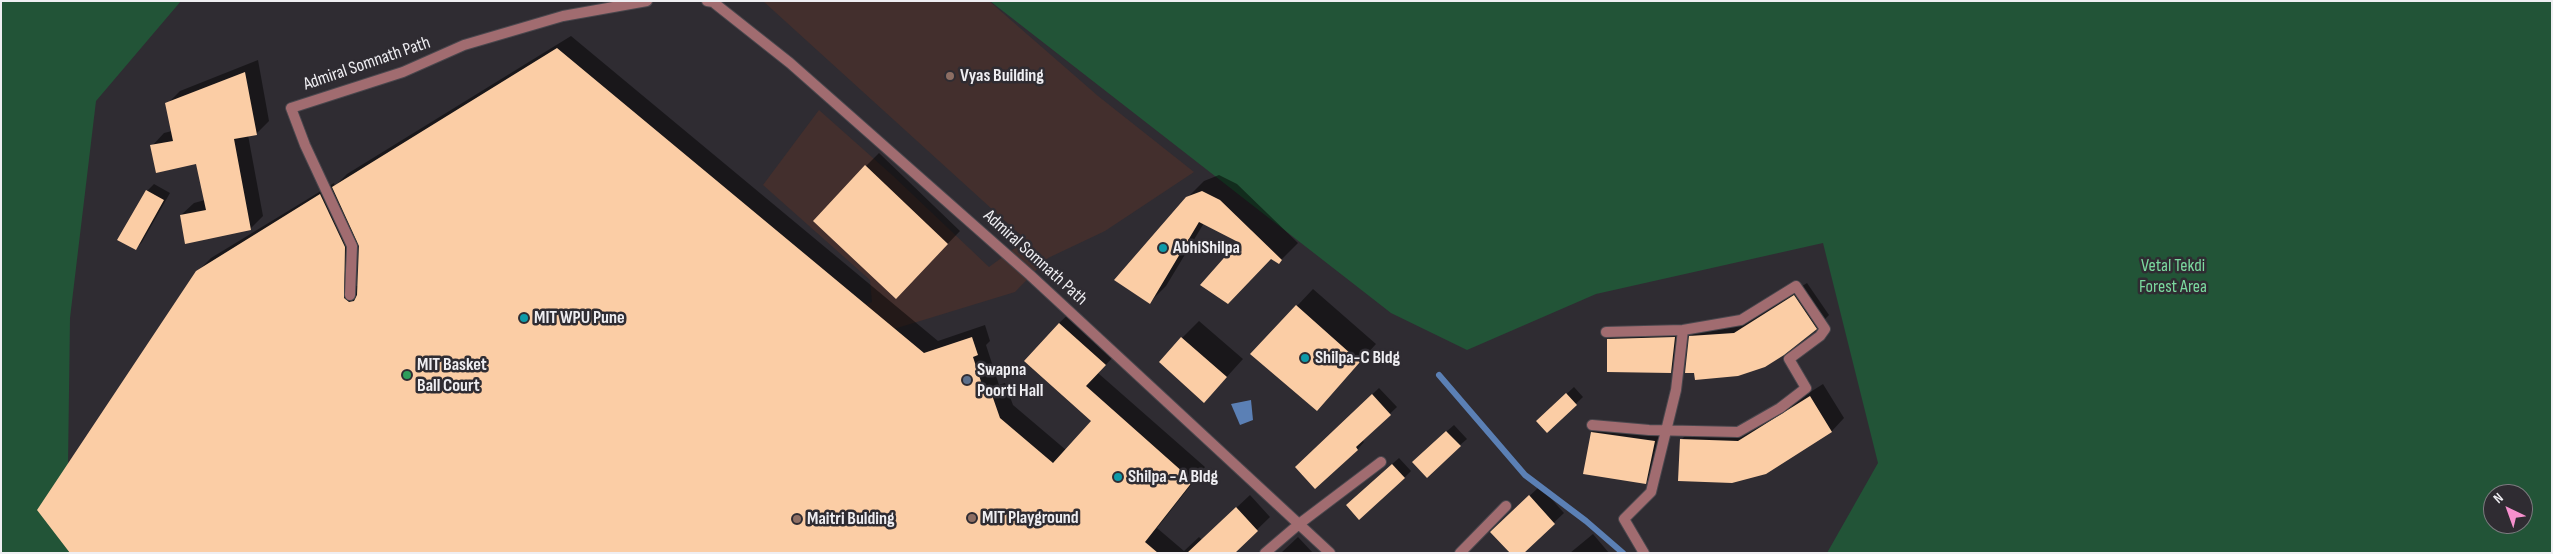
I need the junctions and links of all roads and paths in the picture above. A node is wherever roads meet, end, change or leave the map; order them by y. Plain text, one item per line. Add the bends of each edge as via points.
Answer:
1 (647, 1) edge
2 (707, 1) edge
3 (350, 295) dead end
4 (1683, 330) junction
5 (1606, 332) dead end
6 (1592, 425) dead end
7 (1667, 429) junction
8 (1381, 462) dead end
9 (1506, 506) dead end
10 (1298, 524) junction
11 (1265, 553) edge
12 (1330, 553) edge
13 (1460, 553) edge
14 (1644, 553) edge

1 - 3 street, Admiral Somnath Path via 563,16 464,45 403,72 291,108 352,246
2 - 10 street, Admiral Somnath Path via 713,2 790,63 839,106 1081,321
4 - 5 street
4 - 7 street via 1676,390
4 - 7 street via 1741,320 1796,286 1824,329 1820,336 1788,359 1806,388 1780,408 1738,432
6 - 7 street
7 - 14 street via 1651,492 1624,520
8 - 10 street
9 - 13 street
10 - 11 street
10 - 12 street, Admiral Somnath Path

